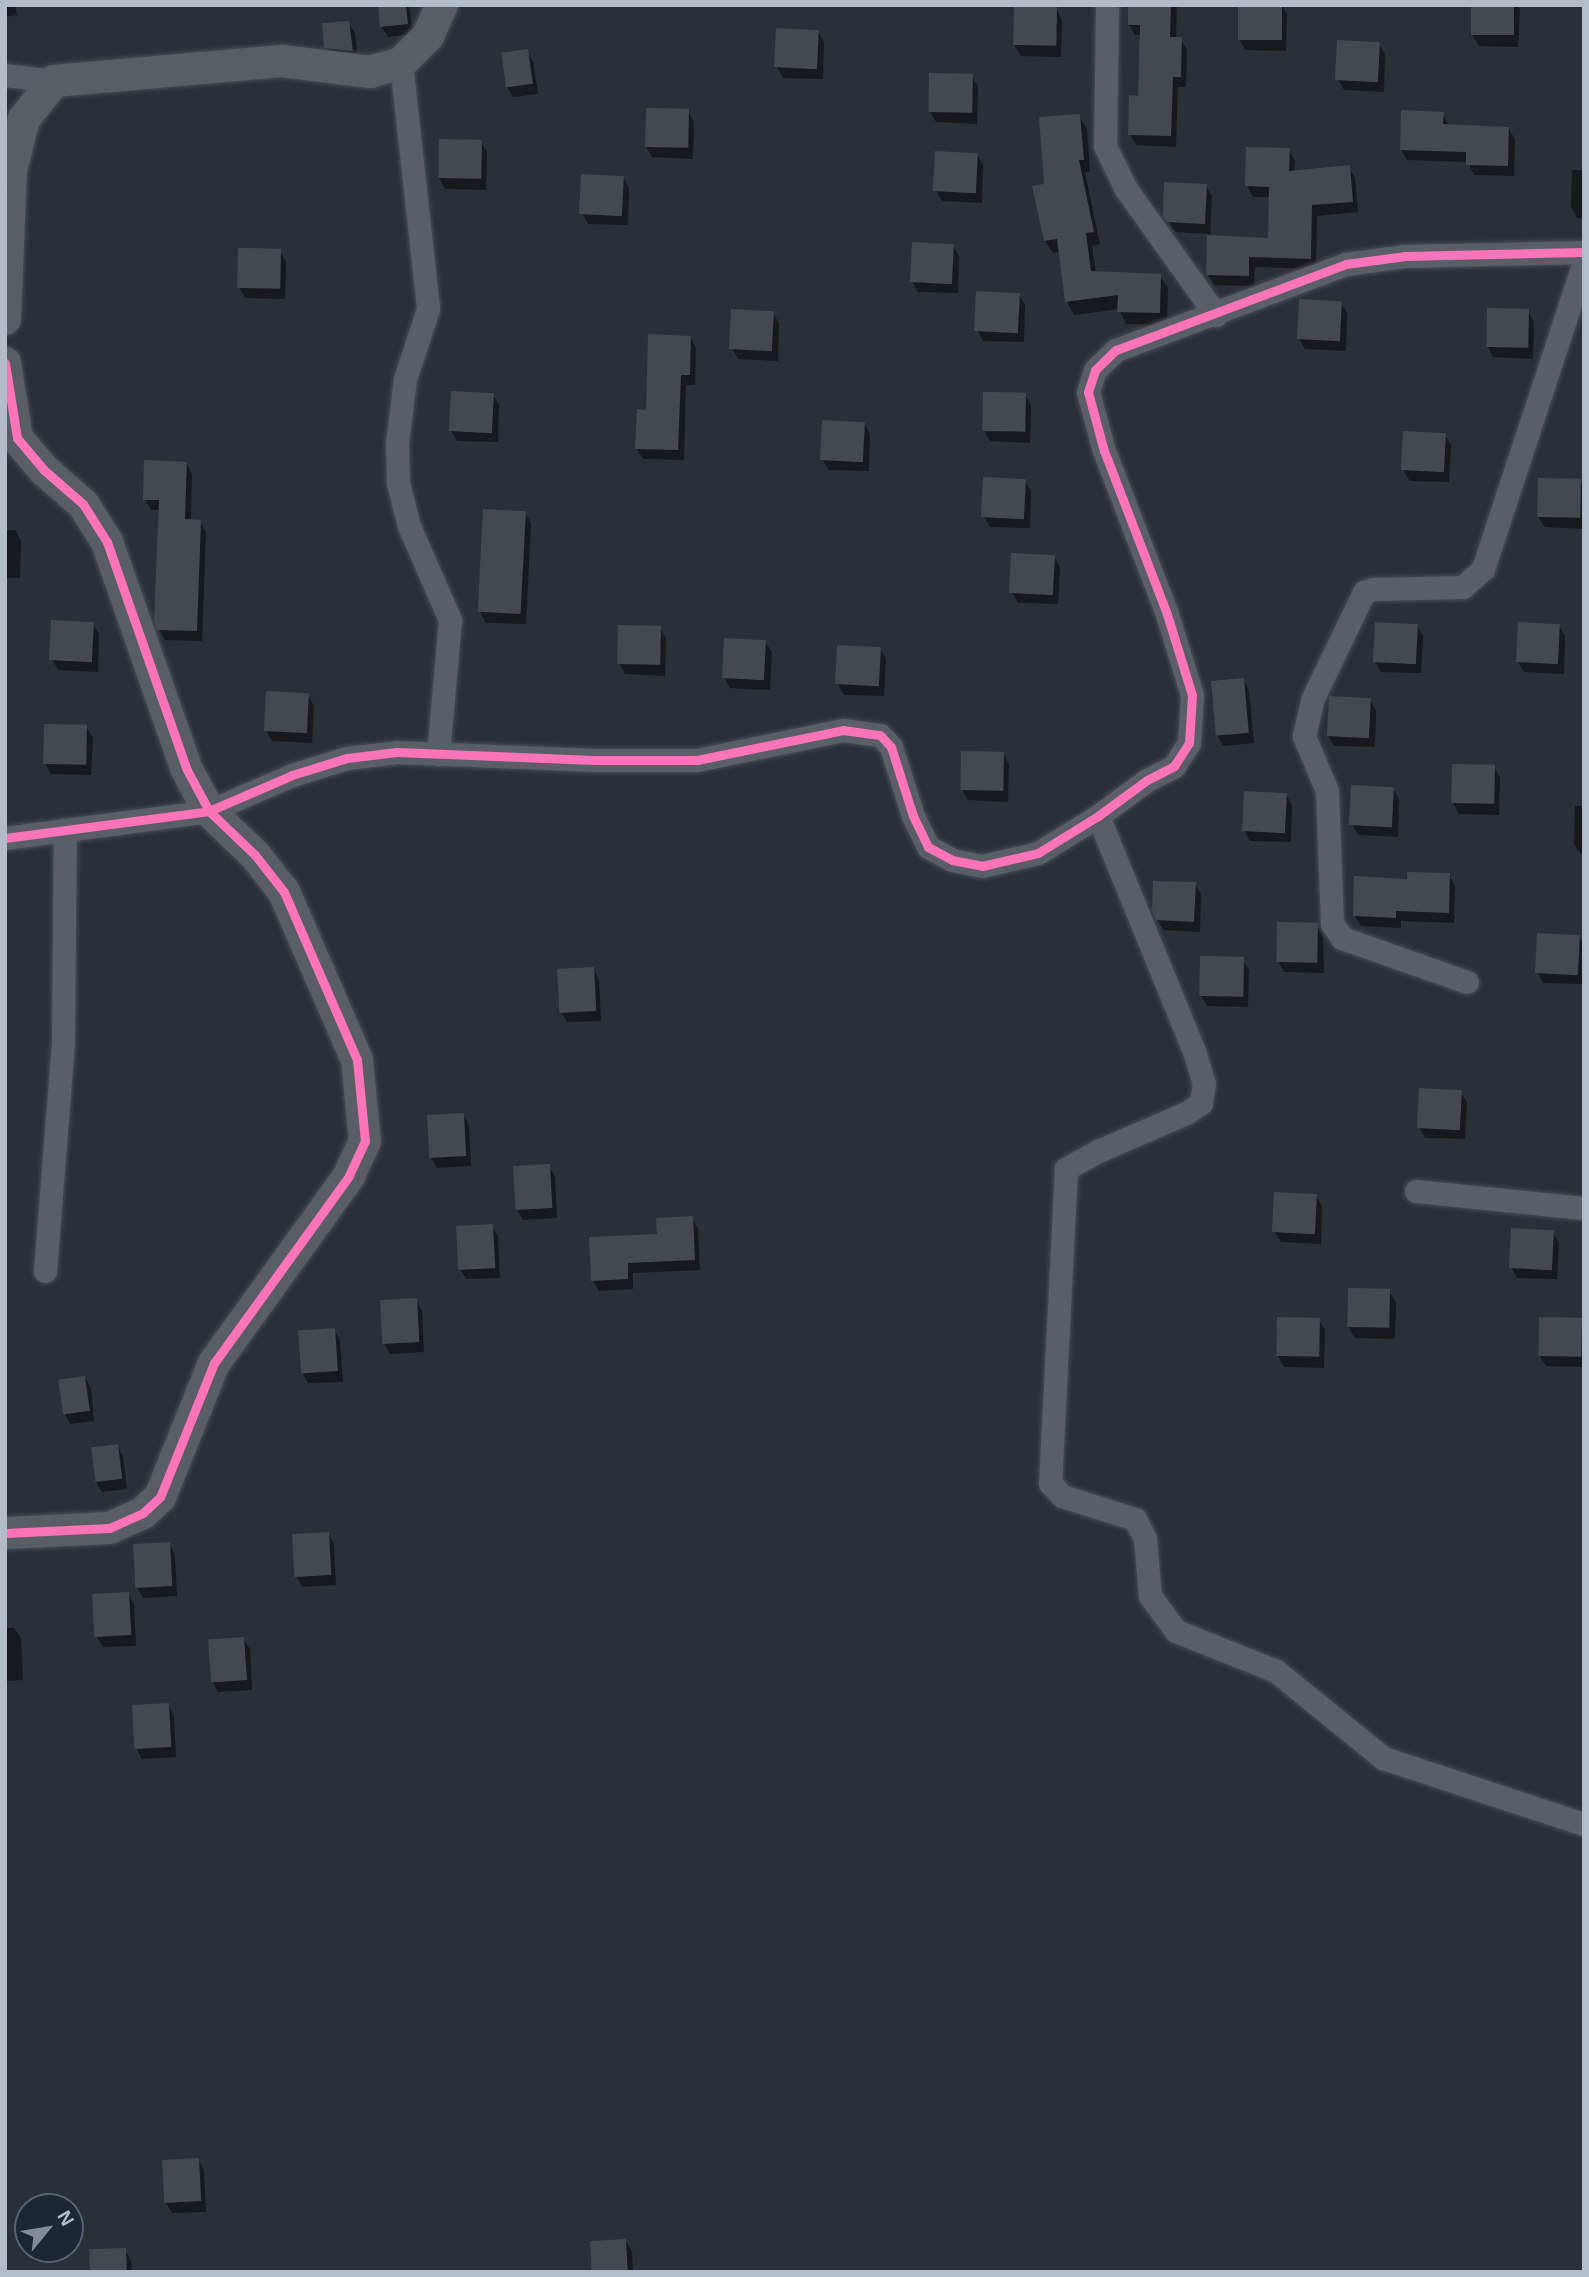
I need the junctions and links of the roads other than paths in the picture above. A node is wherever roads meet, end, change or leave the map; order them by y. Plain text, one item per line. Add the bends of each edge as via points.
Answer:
1 (442, 5) edge
2 (1107, 5) edge
3 (401, 63) junction
4 (5, 75) edge
5 (54, 82) junction
6 (1584, 252) edge
7 (1584, 261) edge
8 (1216, 315) junction
9 (5, 319) edge
10 (5, 363) edge
11 (438, 754) junction
12 (209, 811) junction
13 (1098, 816) junction
14 (65, 830) junction
15 (5, 838) edge
16 (1468, 982) dead end
17 (1416, 1191) dead end
18 (1584, 1208) edge
19 (45, 1271) dead end
20 (5, 1533) edge
21 (1584, 1825) edge

1 - 3 street via 428,36
2 - 8 street via 1105,146 1126,189
3 - 5 street via 370,72 282,61
3 - 11 street via 428,309 405,379 397,443 398,483 408,526 450,620
4 - 5 street
5 - 9 street via 24,119 11,170
6 - 8 street via 1405,256 1346,264
7 - 16 street via 1483,569 1463,587 1364,592 1312,700 1304,736 1327,791 1332,923 1342,938
8 - 13 street via 1116,350 1095,370 1088,392 1104,451 1167,614 1192,695 1189,743 1174,766
10 - 12 street via 17,438 44,470 83,504 107,542 186,768
11 - 12 street via 397,752 347,758 292,775
11 - 13 street via 697,760 843,730 868,731 880,735 891,747 928,847 952,860 982,866 1038,853
12 - 14 street
12 - 20 street via 255,855 284,892 357,1060 365,1141 349,1176 214,1363 160,1497 144,1513 109,1528
13 - 21 street via 1204,1083 1201,1102 1186,1112 1066,1169 1050,1483 1062,1496 1135,1519 1145,1539 1150,1597 1176,1631 1276,1671 1383,1758
14 - 15 street
14 - 19 street via 63,1044
17 - 18 street

